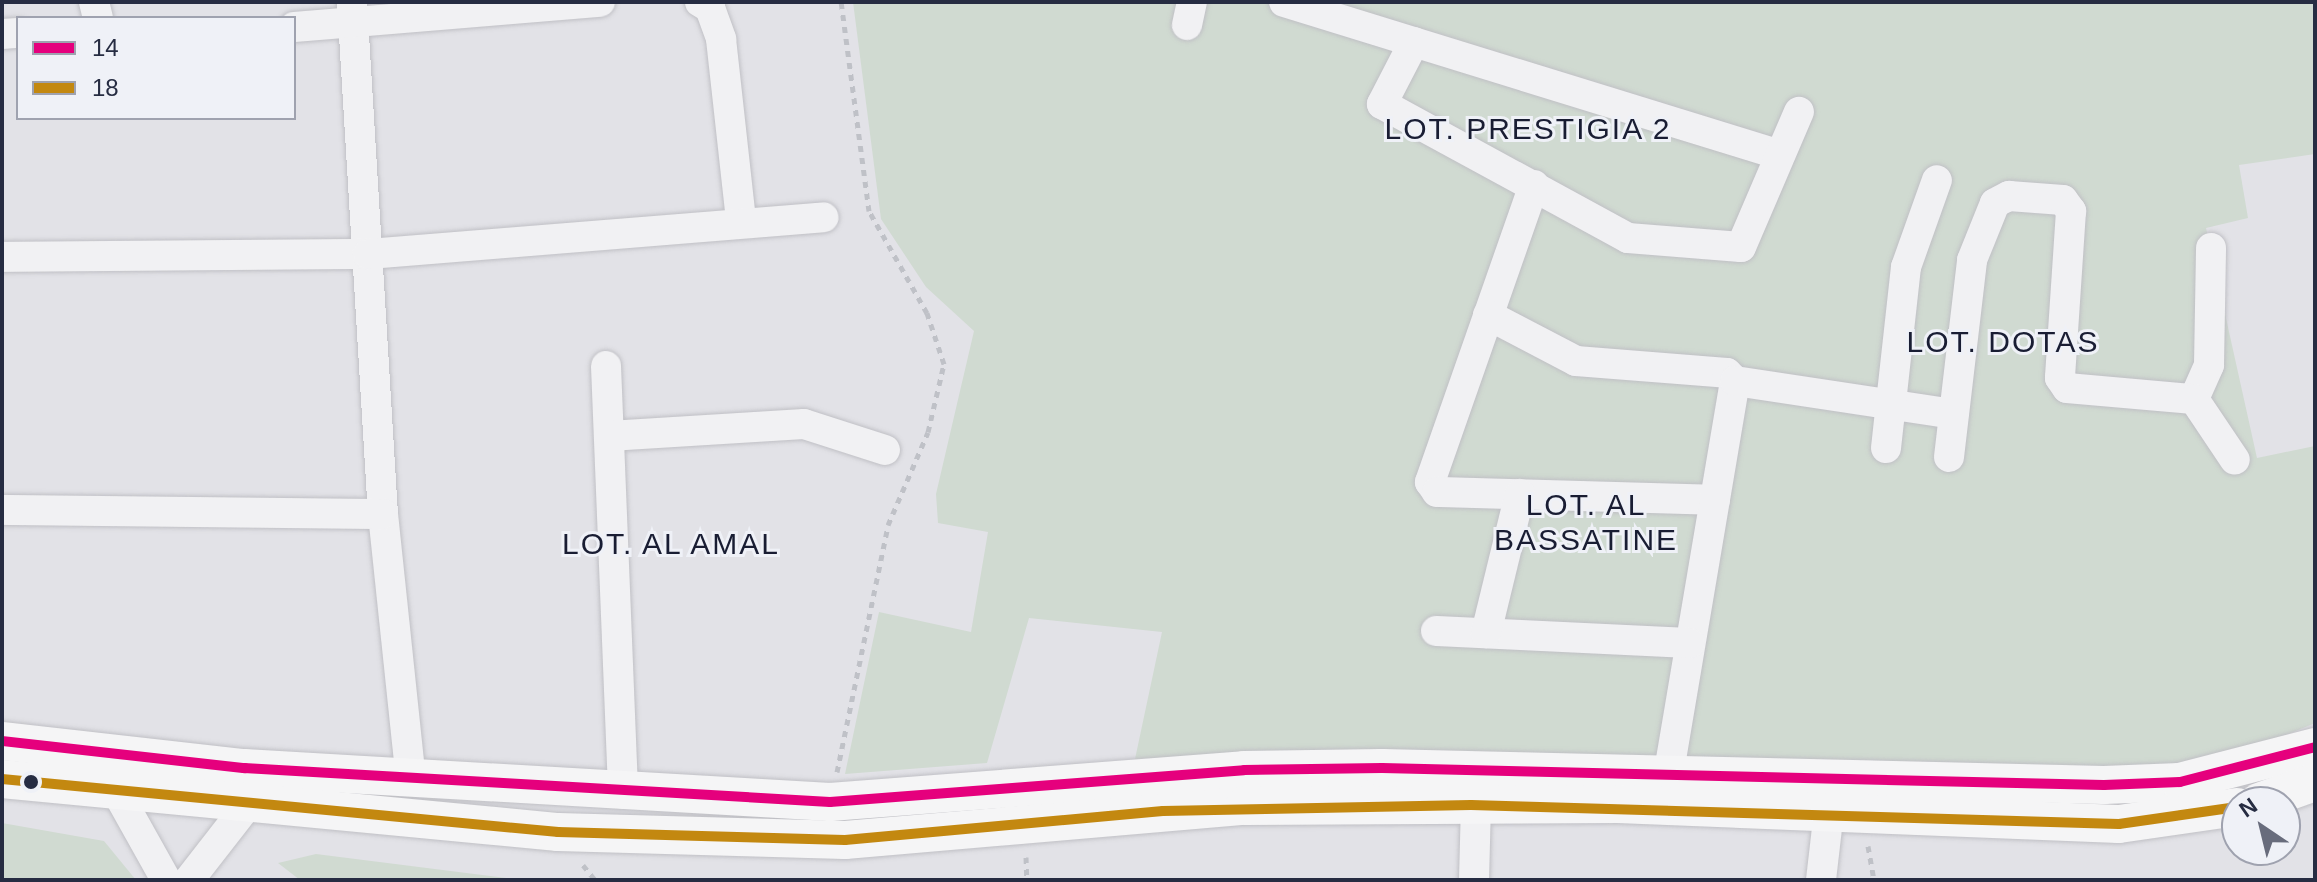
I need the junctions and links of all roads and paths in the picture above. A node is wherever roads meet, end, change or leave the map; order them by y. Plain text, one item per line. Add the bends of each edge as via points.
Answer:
1 (580, 2) edge
2 (600, 2) edge
3 (700, 2) edge
4 (841, 2) edge
5 (1284, 2) edge
6 (351, 14) edge
7 (296, 27) edge
8 (1414, 42) junction
9 (1799, 112) dead end
10 (1780, 155) junction
11 (1937, 180) dead end
12 (1534, 185) junction
13 (823, 217) dead end
14 (741, 220) junction
15 (2211, 248) dead end
16 (368, 254) junction
17 (2, 257) edge
18 (1488, 315) junction
19 (606, 366) dead end
20 (1735, 381) junction
21 (2194, 399) junction
22 (1892, 406) junction
23 (1954, 414) junction
24 (609, 436) junction
25 (1886, 448) dead end
26 (885, 450) dead end
27 (1949, 457) dead end
28 (2235, 460) dead end
29 (1520, 494) junction
30 (1715, 500) junction
31 (2, 510) edge
32 (383, 514) junction
33 (1436, 631) dead end
34 (1486, 633) junction
35 (1690, 643) junction
36 (2, 741) edge
37 (2315, 747) edge
38 (1669, 770) junction
39 (410, 773) junction
40 (2, 779) edge
41 (1244, 788) junction
42 (118, 794) junction
43 (623, 794) junction
44 (1162, 794) junction
45 (830, 802) junction
46 (1476, 805) junction
47 (245, 808) junction
48 (2221, 809) edge
49 (1829, 811) junction
50 (166, 880) edge
51 (189, 880) edge
52 (1474, 880) edge
53 (1821, 880) edge

1 - 2 street
1 - 6 street
3 - 14 street via 710,8 721,39
4 - 45 path via 869,211 938,336 944,364 928,432 888,525
5 - 8 street
6 - 7 street
6 - 16 street
8 - 10 street
8 - 12 street via 1382,104
9 - 10 street
10 - 12 street via 1741,247 1628,238
11 - 22 street via 1906,267
12 - 18 street
13 - 14 street
14 - 16 street
15 - 21 street via 2209,365
16 - 17 street
16 - 32 street
18 - 20 street via 1576,361 1727,373
18 - 29 street via 1430,482 1437,492
19 - 24 street
20 - 22 street
20 - 30 street
21 - 23 street via 2067,388 2060,378 2071,211 2063,200 2009,196 1995,203 1972,260
21 - 28 street
22 - 23 street
22 - 25 street
23 - 27 street
24 - 26 street via 804,424
24 - 43 street
29 - 30 street
29 - 34 street
30 - 35 street
31 - 32 street
32 - 39 street
33 - 34 street
34 - 35 street
35 - 38 street
36 - 39 main road via 244,768
37 - 38 main road via 2180,782 2104,785
38 - 41 main road
39 - 43 main road
40 - 42 main road
41 - 44 main road
41 - 46 main road
42 - 47 main road
42 - 50 street
43 - 45 main road
44 - 45 main road
44 - 47 main road via 845,840 587,834
46 - 49 main road
46 - 52 street
47 - 51 street
48 - 49 main road via 2119,824
49 - 53 street

